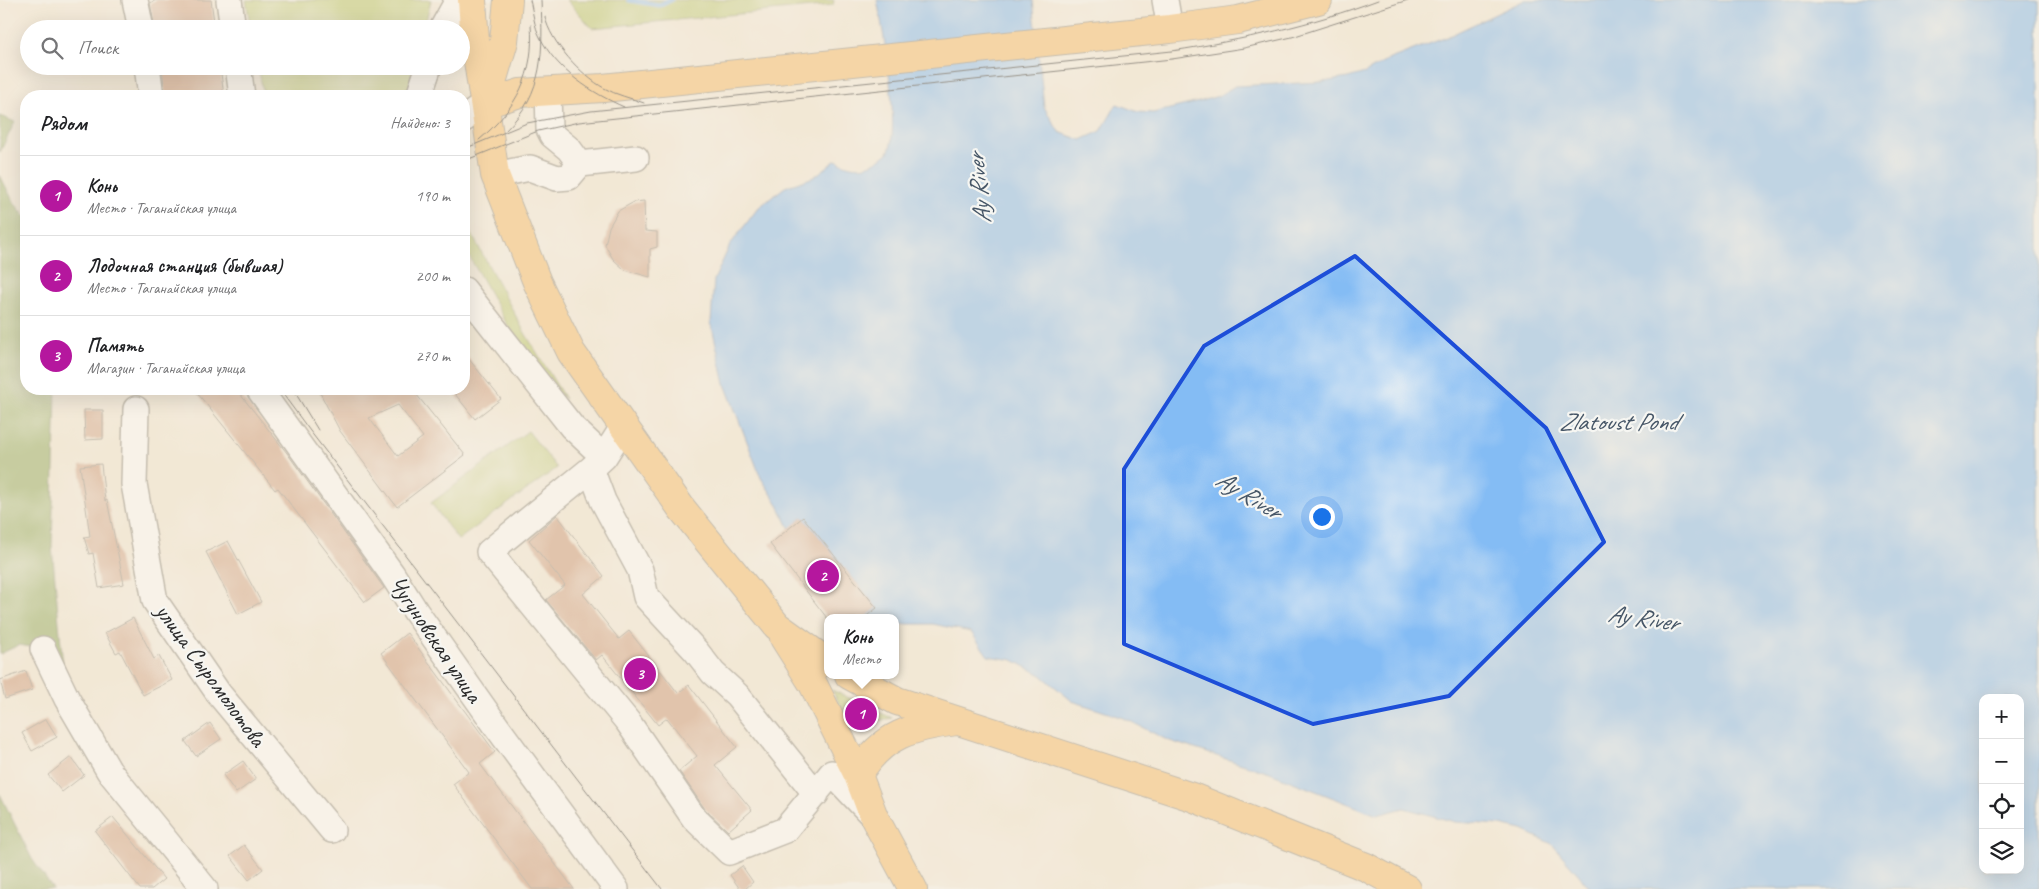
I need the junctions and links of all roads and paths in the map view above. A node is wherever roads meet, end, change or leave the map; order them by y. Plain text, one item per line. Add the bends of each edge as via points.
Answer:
1 (135, 0) edge
2 (229, 0) edge
3 (458, 0) edge
4 (472, 0) edge
5 (508, 0) edge
6 (1165, 0) edge
7 (1314, 2) edge
8 (139, 20) edge
9 (232, 20) edge
10 (447, 20) edge
11 (1170, 30) junction
12 (148, 75) edge
13 (239, 75) edge
14 (426, 75) edge
15 (150, 90) edge
16 (241, 90) edge
17 (421, 90) edge
18 (548, 91) junction
19 (474, 111) edge
20 (636, 158) dead end
21 (580, 164) junction
22 (495, 175) junction
23 (470, 298) edge
24 (263, 395) edge
25 (136, 409) dead end
26 (623, 427) junction
27 (597, 463) junction
28 (777, 626) junction
29 (43, 649) dead end
30 (824, 660) edge
31 (856, 679) edge
32 (960, 721) junction
33 (858, 775) junction
34 (816, 794) junction
35 (874, 817) junction
36 (332, 830) dead end
37 (205, 889) edge
38 (616, 889) edge
39 (913, 889) edge
40 (1406, 889) edge

1 - 8 street
2 - 9 street
3 - 10 street
4 - 19 main road
5 - 19 main road via 504,41
6 - 11 street
7 - 11 main road via 1238,20
11 - 18 main road
12 - 15 street
13 - 16 street
14 - 17 street
18 - 19 main road via 520,93
18 - 21 street via 549,129
19 - 22 main road
20 - 21 street
21 - 22 street via 569,177 557,178 530,168
22 - 26 main road via 537,282 571,352
23 - 27 street via 572,426
24 - 38 street, Чугуновская улица via 392,574 496,727
25 - 36 street, улица Сыромолотова via 134,484 154,601 219,694
26 - 27 street
26 - 28 main road via 682,510
27 - 34 street via 604,502 640,570 646,597 737,695
27 - 34 street via 489,552 628,722 694,818 729,852 785,830
28 - 30 main road
28 - 33 main road via 813,684
29 - 37 street via 67,699 109,771
31 - 32 main road via 897,701
32 - 33 main road via 930,725 896,736 869,756
32 - 40 main road via 1192,797 1366,867
33 - 35 main road
34 - 35 street via 832,773
35 - 39 main road

